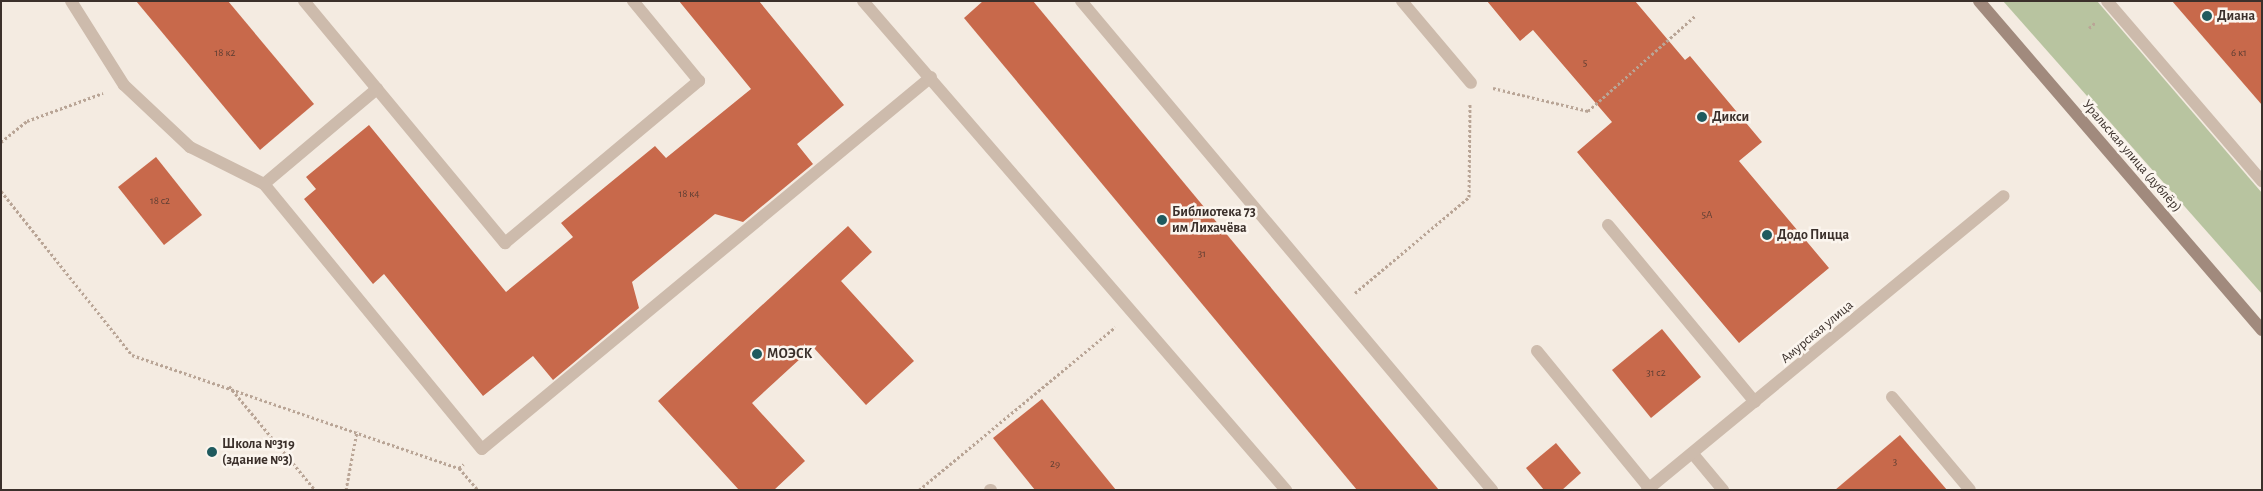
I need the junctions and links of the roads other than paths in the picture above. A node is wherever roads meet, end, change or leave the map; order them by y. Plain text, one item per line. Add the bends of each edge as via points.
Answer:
1 (71, 1) edge
2 (304, 1) edge
3 (633, 1) edge
4 (863, 1) edge
5 (1081, 1) edge
6 (1402, 1) edge
7 (1979, 1) edge
8 (2107, 1) edge
9 (931, 78) junction
10 (1470, 83) road end
11 (377, 89) junction
12 (2262, 181) edge
13 (264, 184) junction
14 (2004, 196) dead end
15 (1608, 225) dead end
16 (2262, 330) edge
17 (1537, 350) dead end
18 (1892, 397) dead end
19 (1755, 402) junction
20 (1693, 454) junction
21 (1648, 489) edge
22 (1286, 490) edge
23 (1492, 490) edge
24 (1723, 490) edge
25 (1970, 490) edge

1 - 13 street via 124,85 190,147
2 - 11 street
3 - 11 street via 699,81 505,243
4 - 9 street
5 - 23 street
6 - 10 street
7 - 16 main road, Уральская улица (дублёр)
8 - 12 street
9 - 13 street via 482,449
9 - 22 street
11 - 13 street
14 - 19 street, Амурская улица
15 - 19 street
17 - 21 street
18 - 25 street
19 - 20 street, Амурская улица
20 - 21 street, Амурская улица
20 - 24 street

